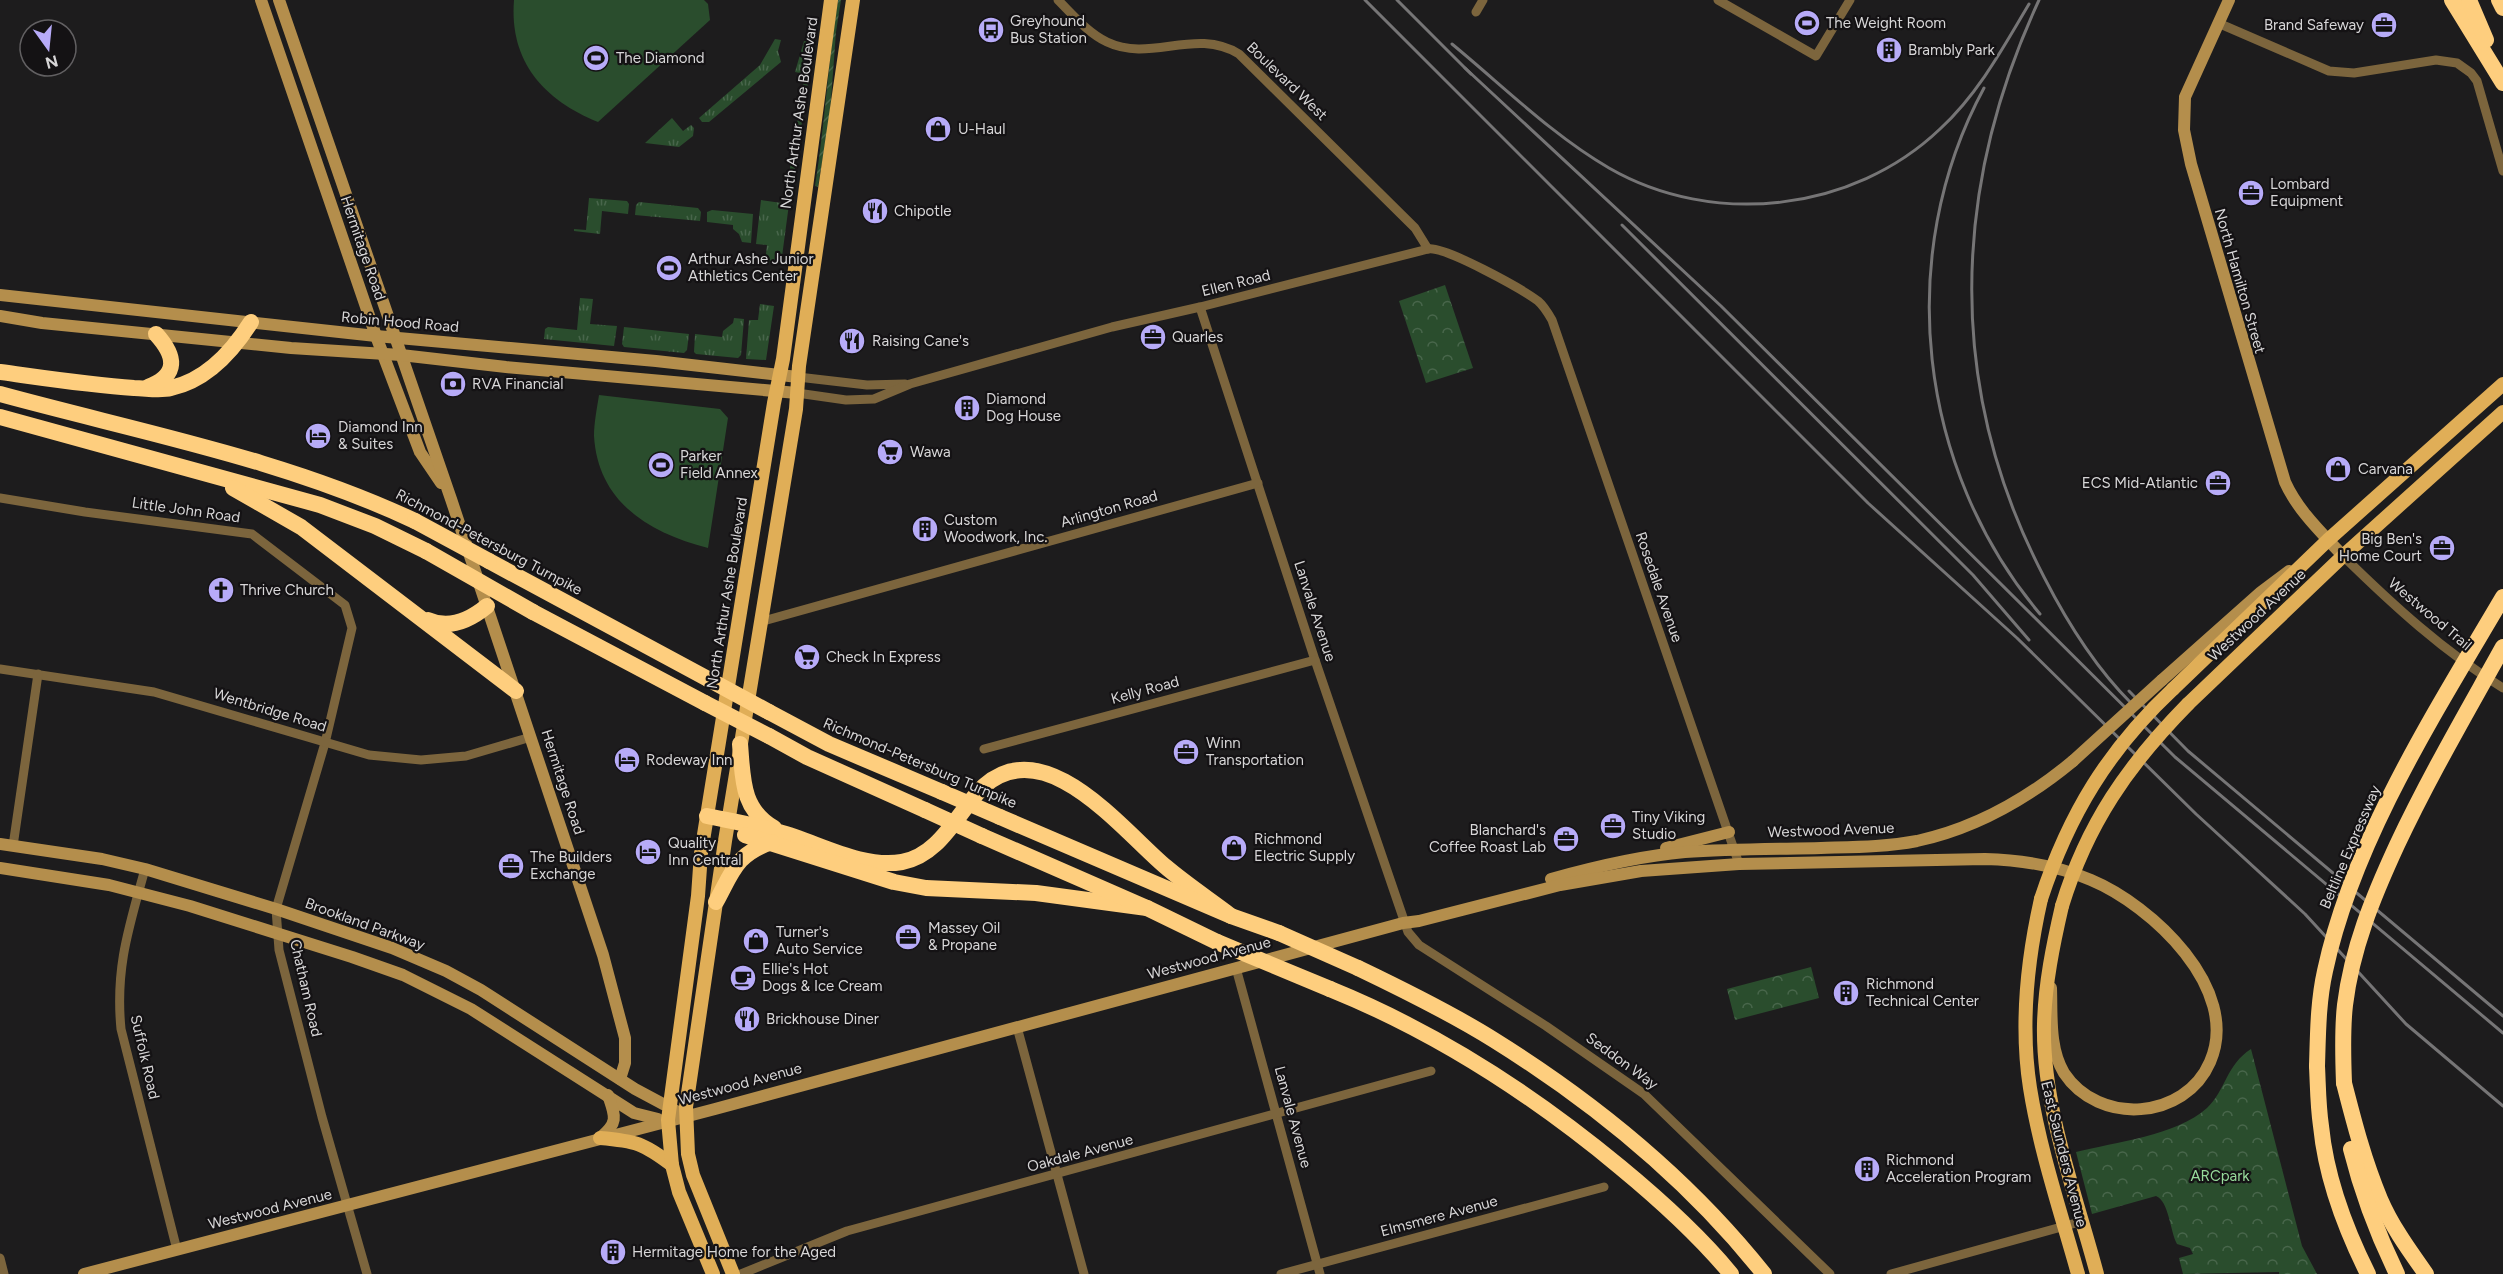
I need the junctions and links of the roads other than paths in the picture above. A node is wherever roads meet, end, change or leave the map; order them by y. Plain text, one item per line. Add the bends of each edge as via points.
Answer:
1 (261, 0) edge
2 (279, 0) edge
3 (831, 0) edge
4 (853, 0) edge
5 (1058, 0) edge
6 (1483, 0) edge
7 (1718, 0) edge
8 (1850, 0) edge
9 (2229, 0) edge
10 (2452, 0) edge
11 (2469, 0) edge
12 (2499, 0) edge
13 (2503, 8) edge
14 (1476, 12) dead end
15 (2218, 23) junction
16 (2503, 77) edge
17 (2503, 83) edge
18 (2503, 171) edge
19 (1428, 249) junction
20 (0, 295) edge
21 (1200, 307) junction
22 (0, 316) edge
23 (1552, 320) joint
24 (251, 322) junction
25 (156, 334) junction
26 (376, 336) junction
27 (394, 337) junction
28 (239, 341) junction
29 (384, 354) junction
30 (401, 355) junction
31 (656, 361) junction
32 (0, 372) edge
33 (593, 375) junction
34 (780, 375) junction
35 (798, 377) junction
36 (910, 384) junction
37 (2503, 384) edge
38 (146, 388) junction
39 (777, 391) junction
40 (0, 393) edge
41 (797, 393) junction
42 (2503, 412) edge
43 (0, 417) edge
44 (203, 472) junction
45 (1258, 483) junction
46 (0, 498) edge
47 (451, 499) junction
48 (757, 512) junction
49 (2328, 540) junction
50 (2343, 556) junction
51 (2503, 597) edge
52 (345, 605) joint
53 (487, 606) junction
54 (419, 615) junction
55 (760, 622) junction
56 (2503, 647) edge
57 (1315, 660) junction
58 (0, 669) edge
59 (39, 674) junction
60 (2167, 685) junction
61 (2503, 688) edge
62 (516, 691) junction
63 (531, 737) junction
64 (325, 743) junction
65 (740, 744) junction
66 (984, 749) dead end
67 (707, 820) junction
68 (728, 825) junction
69 (1729, 832) junction
70 (776, 837) junction
71 (0, 844) edge
72 (13, 846) junction
73 (1734, 850) junction
74 (1623, 861) junction
75 (1739, 864) junction
76 (0, 868) edge
77 (145, 869) junction
78 (139, 893) junction
79 (716, 902) junction
80 (1147, 908) junction
81 (276, 909) junction
82 (1232, 916) junction
83 (1403, 923) junction
84 (277, 933) junction
85 (2050, 960) junction
86 (1236, 968) junction
87 (1017, 1027) junction
88 (1431, 1071) dead end
89 (620, 1079) junction
90 (2343, 1083) junction
91 (608, 1095) junction
92 (668, 1114) junction
93 (1278, 1114) junction
94 (686, 1116) junction
95 (600, 1138) junction
96 (672, 1165) junction
97 (1057, 1175) junction
98 (1604, 1187) dead end
99 (347, 1206) junction
100 (2083, 1221) junction
101 (2065, 1226) junction
102 (177, 1250) junction
103 (0, 1258) edge
104 (1319, 1269) edge
105 (2367, 1273) edge
106 (4, 1274) edge
107 (84, 1274) edge
108 (367, 1274) edge
109 (713, 1274) edge
110 (733, 1274) edge
111 (741, 1274) edge
112 (1084, 1274) edge
113 (1281, 1274) edge
114 (1731, 1274) edge
115 (1764, 1274) edge
116 (1830, 1274) edge
117 (1891, 1274) edge
118 (2078, 1274) edge
119 (2097, 1274) edge
120 (2397, 1274) edge
121 (2426, 1274) edge

1 - 26 main road, Hermitage Road
2 - 27 main road, Hermitage Road
3 - 34 main road, North Arthur Ashe Boulevard
4 - 35 main road
5 - 19 street, Boulevard West via 1092,32 1123,48 1207,42 1239,54 1415,228
6 - 14 street
7 - 8 street via 1816,56
9 - 15 main road, North Hamilton Street
10 - 17 highway
11 - 16 highway
12 - 13 highway
15 - 18 street via 2329,71 2354,72 2436,60 2457,63 2477,81
15 - 49 main road, North Hamilton Street via 2185,97 2184,130 2191,164 2282,473 2294,499
19 - 21 street, Ellen Road
19 - 23 street, Ellen Road via 1445,251 1523,292 1539,302
20 - 24 main road, Robin Hood Road
21 - 36 street, Ellen Road via 1112,327
21 - 45 street, Lanvale Avenue
22 - 25 main road
23 - 69 street, Rosedale Avenue
24 - 26 main road, Robin Hood Road
24 - 28 highway
25 - 28 main road
25 - 38 highway via 170,353 171,368 165,379
26 - 27 main road, Robin Hood Road
26 - 29 main road, Hermitage Road
27 - 30 main road, Hermitage Road
27 - 31 main road, Robin Hood Road
28 - 29 main road
28 - 38 highway via 222,361 201,376 170,388
29 - 30 main road
29 - 47 main road, Hermitage Road via 420,452
30 - 33 main road
30 - 47 main road, Hermitage Road
31 - 33 main road via 639,366 609,363 599,366
31 - 34 main road, Robin Hood Road
32 - 38 highway
33 - 39 main road
34 - 35 main road, Robin Hood Road
34 - 39 main road, North Arthur Ashe Boulevard
35 - 36 street, Ellen Road via 867,385
35 - 41 main road
36 - 41 street, Ellen Road via 864,400
37 - 49 main road, Westwood Avenue
39 - 41 main road
39 - 48 main road, North Arthur Ashe Boulevard
40 - 82 highway, Richmond-Petersburg Turnpike, bridge via 259,463 355,494 415,521 829,744
41 - 55 main road
42 - 50 main road, Westwood Avenue
43 - 44 highway
44 - 54 highway via 301,527
44 - 80 highway, bridge via 320,505 375,526 807,757
45 - 55 street, Arlington Road
45 - 57 street, Lanvale Avenue
46 - 52 street, Little John Road via 252,534
47 - 53 main road, Hermitage Road
48 - 55 main road via 749,608
48 - 67 main road, North Arthur Ashe Boulevard
49 - 50 main road, North Hamilton Street
49 - 60 main road, Westwood Avenue
50 - 61 street, Westwood Trail via 2449,653
50 - 85 main road, Westwood Avenue, bridge via 2188,704 2137,759 2106,803 2084,847 2062,906
51 - 105 highway, Beltline Expressway, bridge via 2384,807 2345,896 2324,973 2317,1066 2321,1127 2333,1185
52 - 64 street, Chatham Road via 352,628
53 - 54 highway via 474,617 455,623 435,623
53 - 62 main road, Hermitage Road
54 - 62 highway
55 - 65 main road
56 - 90 highway, bridge via 2411,813 2363,922 2345,1004
57 - 66 street, Kelly Road
57 - 83 street, Lanvale Avenue
58 - 59 street, Wentbridge Road
59 - 64 street, Wentbridge Road via 154,692
59 - 72 street
60 - 73 main road, Westwood Avenue, bridge via 2035,791 1999,812 1937,836 1870,847
60 - 101 main road, East Saunders Avenue, bridge via 2097,776 2063,840 2042,898 2027,978 2026,1051 2033,1105
62 - 63 main road, Hermitage Road
63 - 64 street, Wentbridge Road via 466,756 421,760 369,755
63 - 89 main road, Hermitage Road via 613,991 625,1043
64 - 81 street, Chatham Road
65 - 68 main road
65 - 70 highway via 743,778 752,809
67 - 68 highway
67 - 92 main road, North Arthur Ashe Boulevard
68 - 70 highway
68 - 79 main road
69 - 73 street, Rosedale Avenue
69 - 74 main road
70 - 79 highway via 743,856
70 - 80 highway via 905,884 1036,892
70 - 82 highway via 863,859 890,863 909,860 927,851 983,787 1010,772 1033,770 1076,788 1166,867
71 - 72 main road, Brookland Parkway
72 - 77 main road, Brookland Parkway
73 - 74 main road, Westwood Avenue via 1682,852
73 - 75 street, Rosedale Avenue
74 - 83 main road, Westwood Avenue via 1414,915
75 - 83 main road, Westwood Avenue via 1594,878
75 - 85 main road, Westwood Avenue via 2010,860 2044,865 2092,881 2122,897 2166,932 2209,992 2216,1015 2216,1040 2211,1061 2199,1081 2175,1100 2144,1110 2112,1107 2081,1090 2065,1073 2055,1049
76 - 78 main road, Brookland Parkway
77 - 78 street, Suffolk Road
77 - 81 main road, Brookland Parkway
78 - 84 main road, Brookland Parkway
78 - 102 street, Suffolk Road via 121,960 121,1029
79 - 94 main road
80 - 114 highway, bridge via 1217,942 1382,1010 1474,1061 1571,1126 1667,1206
81 - 84 street, Chatham Road
81 - 89 main road, Brookland Parkway via 392,948 446,971
82 - 115 highway, Richmond-Petersburg Turnpike, bridge via 1358,968 1495,1041 1617,1125 1704,1208
83 - 86 main road, Westwood Avenue
83 - 116 street, Seddon Way via 1419,945 1546,1026 1644,1095
84 - 91 main road, Brookland Parkway via 372,963 428,986
84 - 99 street, Chatham Road
85 - 100 main road, Westwood Avenue via 2044,1008 2046,1064
86 - 87 main road, Westwood Avenue
86 - 93 street, Lanvale Avenue
87 - 94 main road, Westwood Avenue
87 - 97 street
88 - 93 street, Oakdale Avenue
89 - 92 main road, Brookland Parkway
90 - 120 highway via 2349,1140 2362,1192
90 - 121 highway via 2380,1200
91 - 92 main road, Brookland Parkway via 644,1117
91 - 95 main road via 614,1123
92 - 94 main road, Brookland Parkway
92 - 95 main road, Westwood Avenue
92 - 96 main road
93 - 97 street, Oakdale Avenue
93 - 104 street, Lanvale Avenue
94 - 110 main road via 693,1175
95 - 96 main road via 642,1144
95 - 99 main road, Westwood Avenue
96 - 109 main road via 685,1210
97 - 111 street, Oakdale Avenue via 829,1237
97 - 112 street
98 - 104 street, Elmsmere Avenue
99 - 102 main road, Westwood Avenue
99 - 108 street, Chatham Road
100 - 101 street
100 - 119 main road, Westwood Avenue
101 - 117 street
101 - 118 main road, East Saunders Avenue
102 - 107 main road, Westwood Avenue
103 - 106 street
104 - 113 street, Elmsmere Avenue

